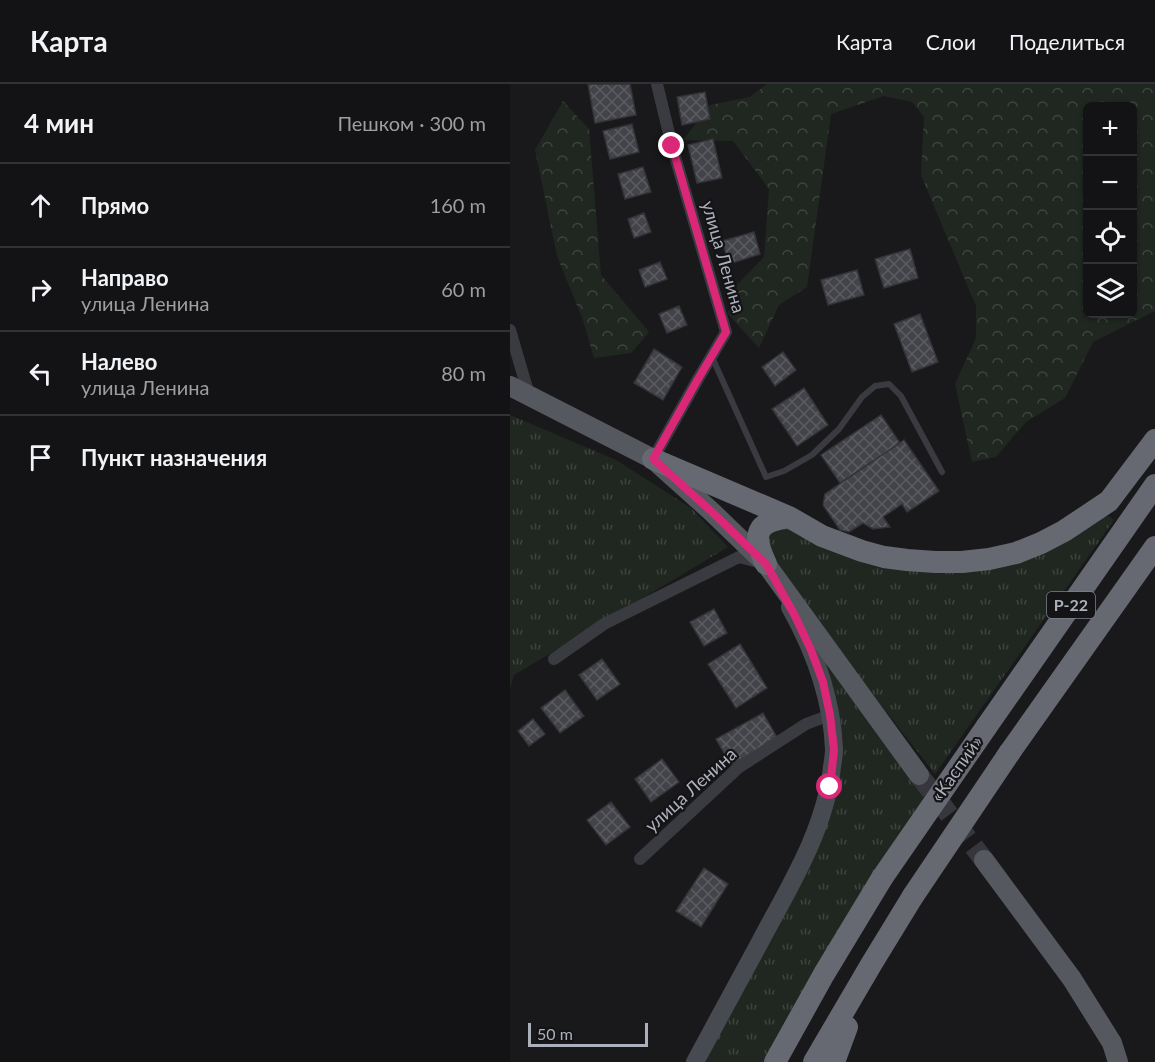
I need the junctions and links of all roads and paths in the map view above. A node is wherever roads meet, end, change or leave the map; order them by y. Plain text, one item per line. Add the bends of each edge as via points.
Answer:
1 (657, 84) edge
2 (510, 330) edge
3 (712, 356) junction
4 (510, 386) edge
5 (529, 395) junction
6 (1155, 440) edge
7 (653, 459) junction
8 (942, 472) dead end
9 (1155, 485) edge
10 (789, 517) junction
11 (1155, 546) edge
12 (766, 564) junction
13 (554, 659) dead end
14 (830, 715) junction
15 (919, 775) tunnel mouth
16 (640, 859) dead end
17 (984, 860) tunnel mouth
18 (872, 963) junction
19 (695, 1062) edge
20 (775, 1062) edge
21 (814, 1062) edge
22 (834, 1062) edge
23 (1118, 1062) edge

1 - 3 street, улица Ленина via 726,332
2 - 5 street
3 - 7 street, улица Ленина
3 - 8 lane via 766,477 812,455 839,429 862,397 875,386 889,384 901,396
4 - 5 main road
5 - 7 main road
6 - 10 highway via 1109,501 1064,531 1016,554 962,562 884,557 822,536
7 - 10 highway
7 - 12 main road
9 - 20 highway, «Каспий» / Р-22, bridge via 882,878
10 - 12 highway via 774,519 759,532 757,540
11 - 18 highway, «Каспий» / Р-22, bridge via 1010,752
12 - 13 street via 738,557 604,624
12 - 14 main road via 811,650
12 - 15 main road
14 - 16 street, улица Ленина via 806,724 738,768
14 - 19 main road via 834,750 830,787 817,828
17 - 23 main road via 1072,979 1112,1043
18 - 21 highway, «Каспий» / Р-22
18 - 22 highway

